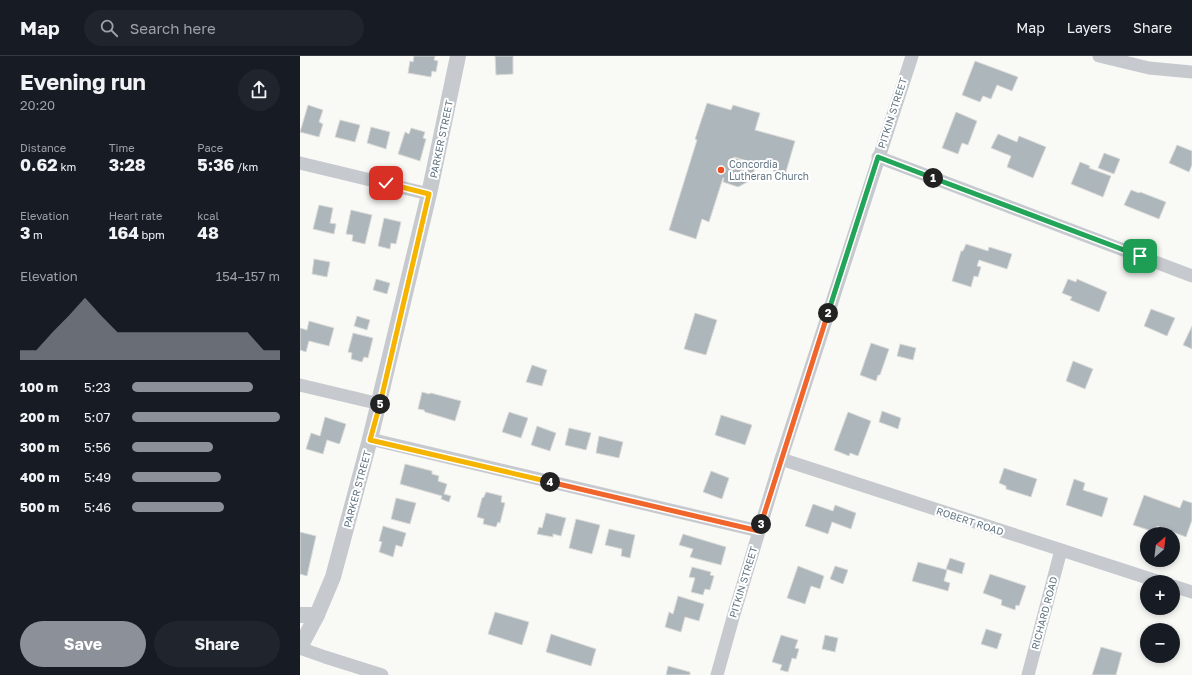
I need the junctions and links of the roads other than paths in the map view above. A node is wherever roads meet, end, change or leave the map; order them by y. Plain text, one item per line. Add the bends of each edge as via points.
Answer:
1 (458, 56) edge
2 (912, 56) edge
3 (1098, 56) edge
4 (1192, 72) edge
5 (878, 157) junction
6 (300, 163) edge
7 (429, 194) junction
8 (1192, 276) edge
9 (300, 385) edge
10 (380, 404) junction
11 (370, 440) junction
12 (781, 459) junction
13 (759, 531) junction
14 (1061, 550) junction
15 (1140, 576) edge
16 (1180, 588) edge
17 (1192, 592) edge
18 (300, 615) edge
19 (317, 615) junction
20 (300, 647) edge
21 (382, 675) edge
22 (717, 675) edge
23 (1028, 675) edge

1 - 7 street, PARKER STREET
2 - 5 street, PITKIN STREET
3 - 4 street via 1149,68
5 - 8 street
5 - 12 street, PITKIN STREET
6 - 7 street
7 - 10 street, PARKER STREET
9 - 10 street
10 - 11 street, PARKER STREET
11 - 13 street
11 - 19 street, PARKER STREET via 333,577
12 - 13 street, PITKIN STREET
12 - 14 street, ROBERT ROAD
13 - 22 street, PITKIN STREET
14 - 15 street, ROBERT ROAD
14 - 23 street, RICHARD ROAD
16 - 17 street
18 - 19 street
19 - 20 street, PARKER STREET
20 - 21 street

